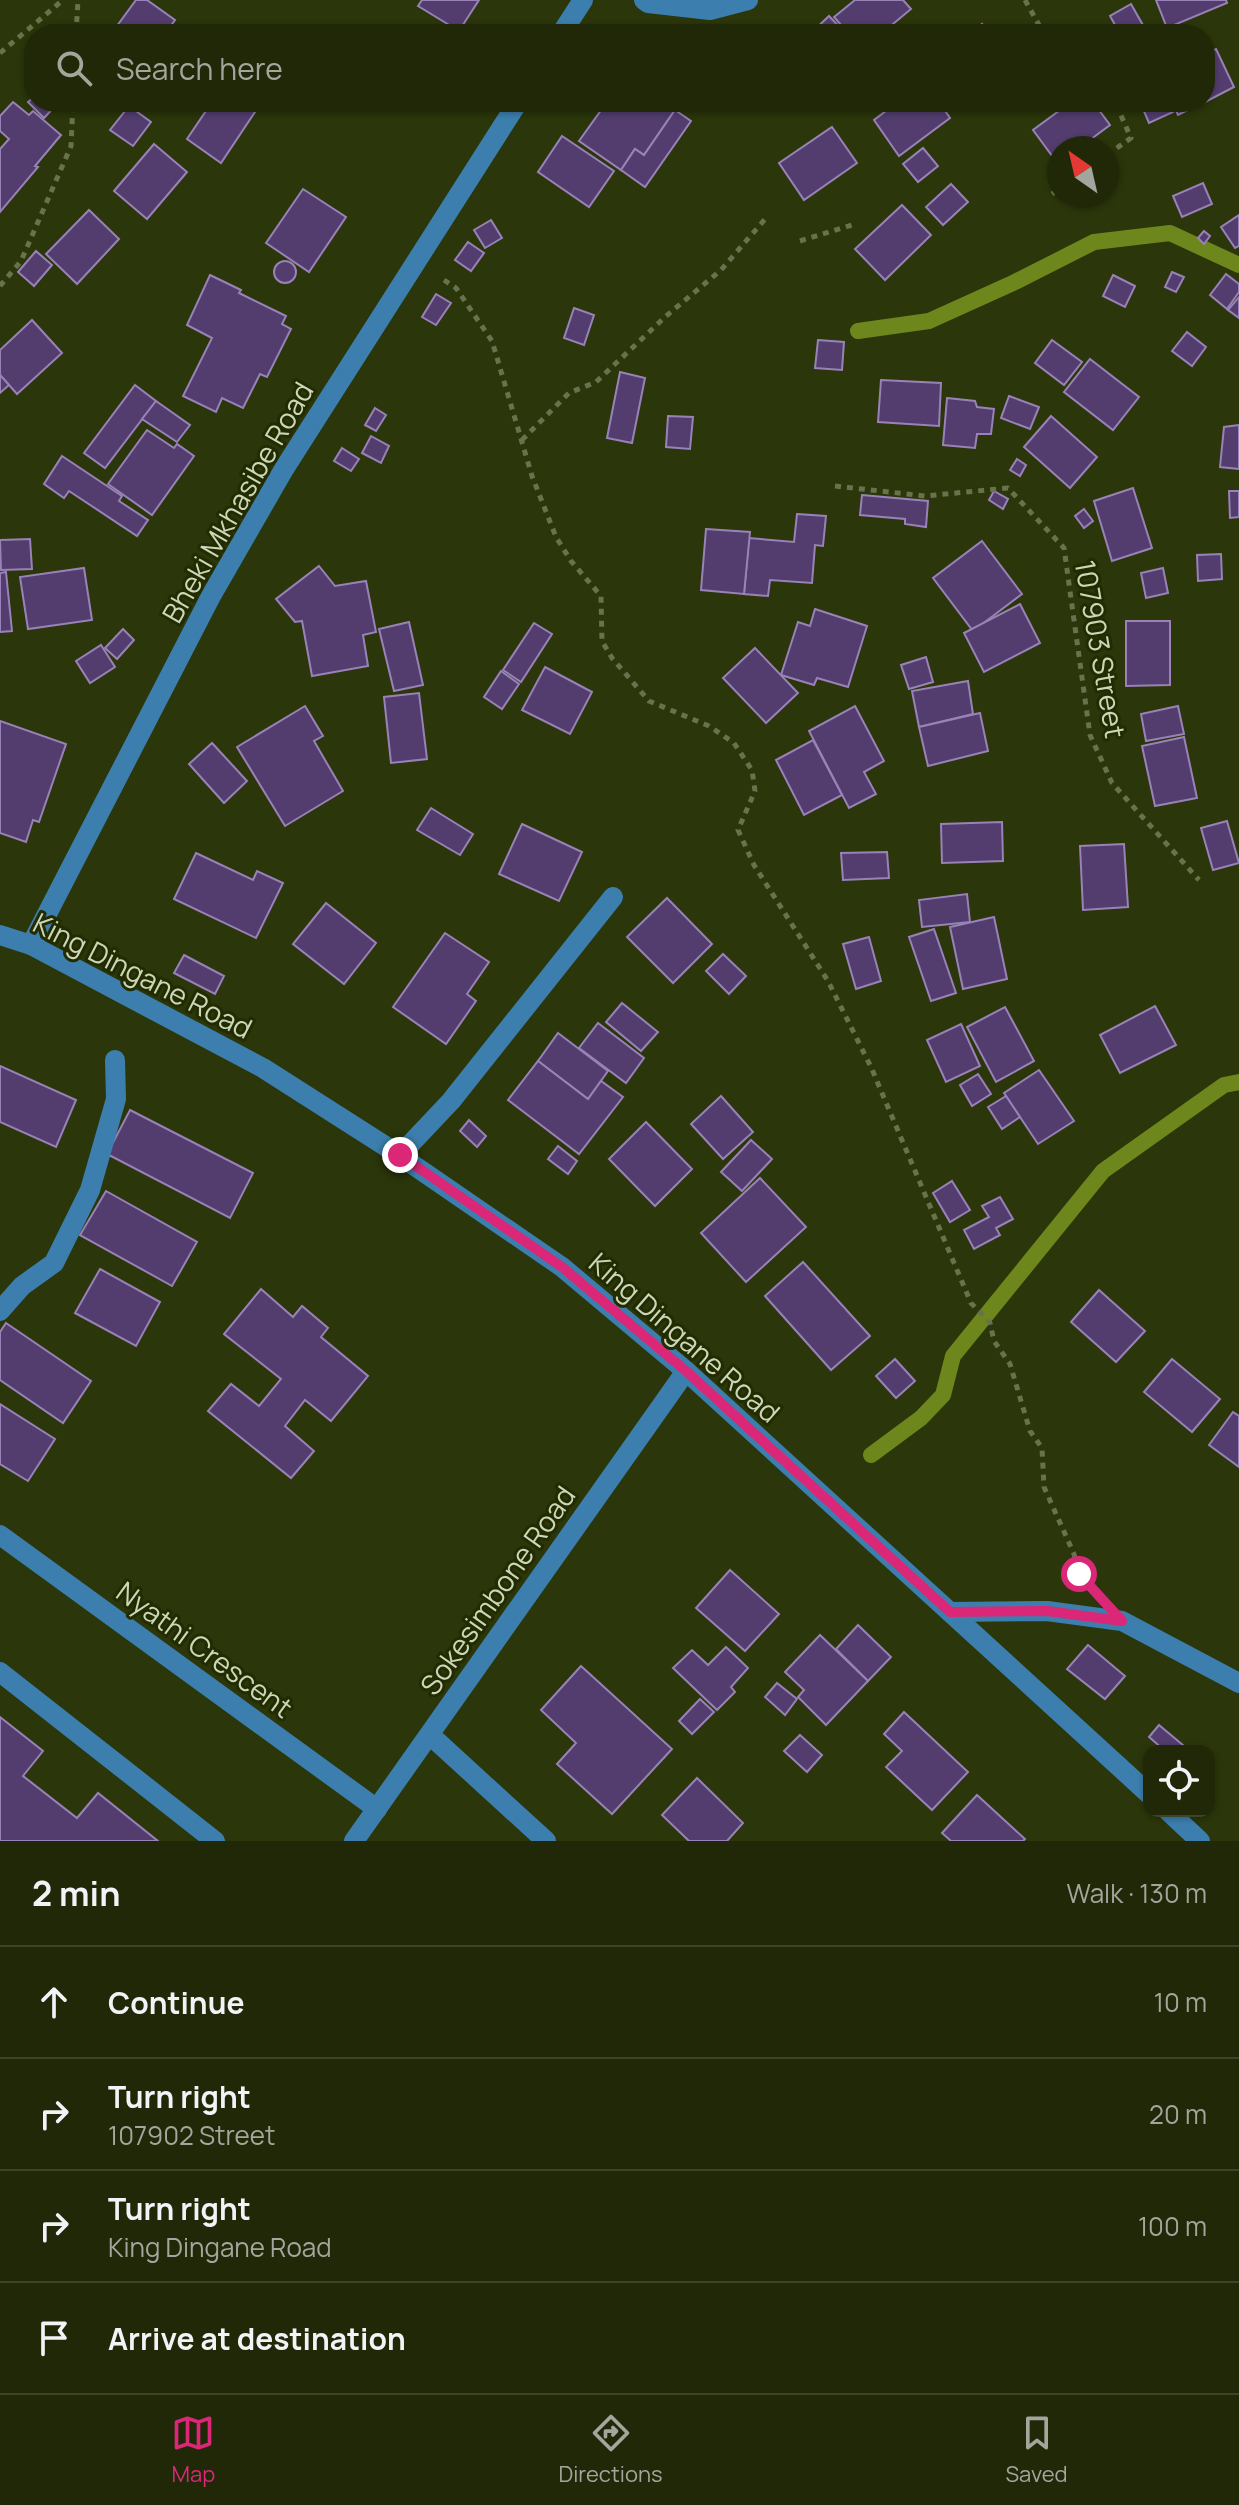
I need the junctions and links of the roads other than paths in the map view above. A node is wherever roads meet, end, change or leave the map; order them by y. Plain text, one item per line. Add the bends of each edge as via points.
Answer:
1 (583, 0) edge
2 (644, 0) edge
3 (748, 0) edge
4 (567, 24) edge
5 (512, 112) edge
6 (613, 897) dead end
7 (0, 935) edge
8 (31, 945) junction
9 (115, 1060) dead end
10 (400, 1155) junction
11 (0, 1311) edge
12 (686, 1371) junction
13 (0, 1535) edge
14 (950, 1612) junction
15 (0, 1672) edge
16 (1239, 1683) edge
17 (430, 1735) junction
18 (1143, 1789) edge
19 (377, 1809) junction
20 (1174, 1817) edge
21 (215, 1841) edge
22 (354, 1841) edge
23 (546, 1841) edge
24 (1200, 1841) edge

1 - 4 street
2 - 3 street via 710,10
5 - 8 street, Bheki Mkhasibe Road via 284,469 211,596
6 - 10 street via 451,1101
7 - 8 street, King Dingane Road
8 - 10 street, King Dingane Road via 263,1068
9 - 11 street via 116,1099 90,1190 54,1263 22,1286
10 - 12 street, King Dingane Road via 562,1267
12 - 14 street, King Dingane Road
12 - 17 street, Sokesimbone Road
13 - 19 street, Nyathi Crescent
14 - 16 street via 1047,1611 1122,1621
14 - 18 street, King Dingane Road
15 - 21 street
17 - 19 street, Sokesimbone Road
17 - 23 street
19 - 22 street, Sokesimbone Road
20 - 24 street

